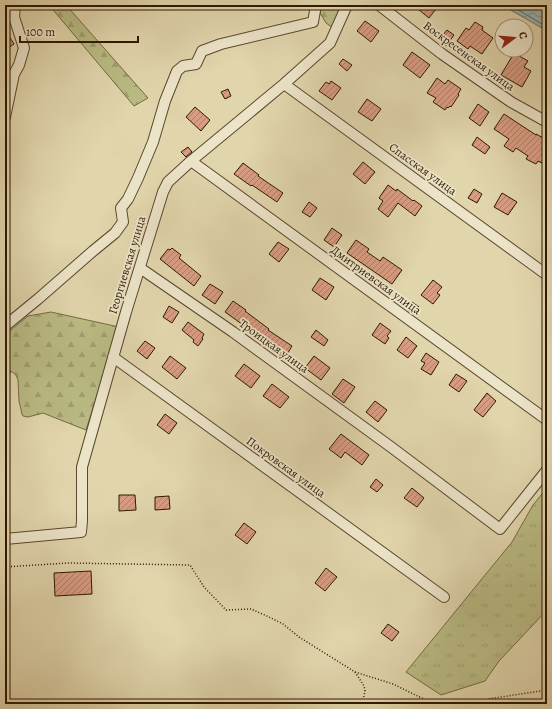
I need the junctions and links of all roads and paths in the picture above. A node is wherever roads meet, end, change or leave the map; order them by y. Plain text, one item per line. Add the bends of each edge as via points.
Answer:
1 (15, 5) edge
2 (316, 5) edge
3 (347, 5) edge
4 (379, 5) edge
5 (5, 9) edge
6 (14, 17) junction
7 (284, 84) junction
8 (5, 117) edge
9 (547, 122) edge
10 (191, 161) junction
11 (140, 268) junction
12 (547, 275) edge
13 (5, 326) edge
14 (113, 357) junction
15 (547, 420) edge
16 (547, 470) edge
17 (5, 539) edge
18 (5, 566) edge
19 (444, 597) dead end
20 (355, 672) junction
21 (547, 690) edge
22 (362, 704) edge
23 (434, 704) edge
24 (478, 704) edge

1 - 6 street
2 - 13 street via 313,22 221,44 202,51 196,64 183,66 177,71 141,172 121,208 123,222 115,233
3 - 7 street, Георгиевская улица via 330,43
4 - 9 street, Воскресенская улица via 510,102
5 - 6 street
6 - 8 street via 24,48 14,74
7 - 10 street, Георгиевская улица
7 - 12 street, Спасская улица
10 - 11 street, Георгиевская улица via 168,182 163,192
10 - 15 street, Дмитриевская улица
11 - 14 street, Георгиевская улица
11 - 16 street, Троицкая улица via 233,332 500,529
14 - 17 street, Георгиевская улица via 82,467 81,532
14 - 19 street, Покровская улица
18 - 20 path via 68,563 190,565 204,587 226,610 251,609 269,617
20 - 22 path via 364,686
20 - 23 path via 393,684
21 - 24 path via 488,699

